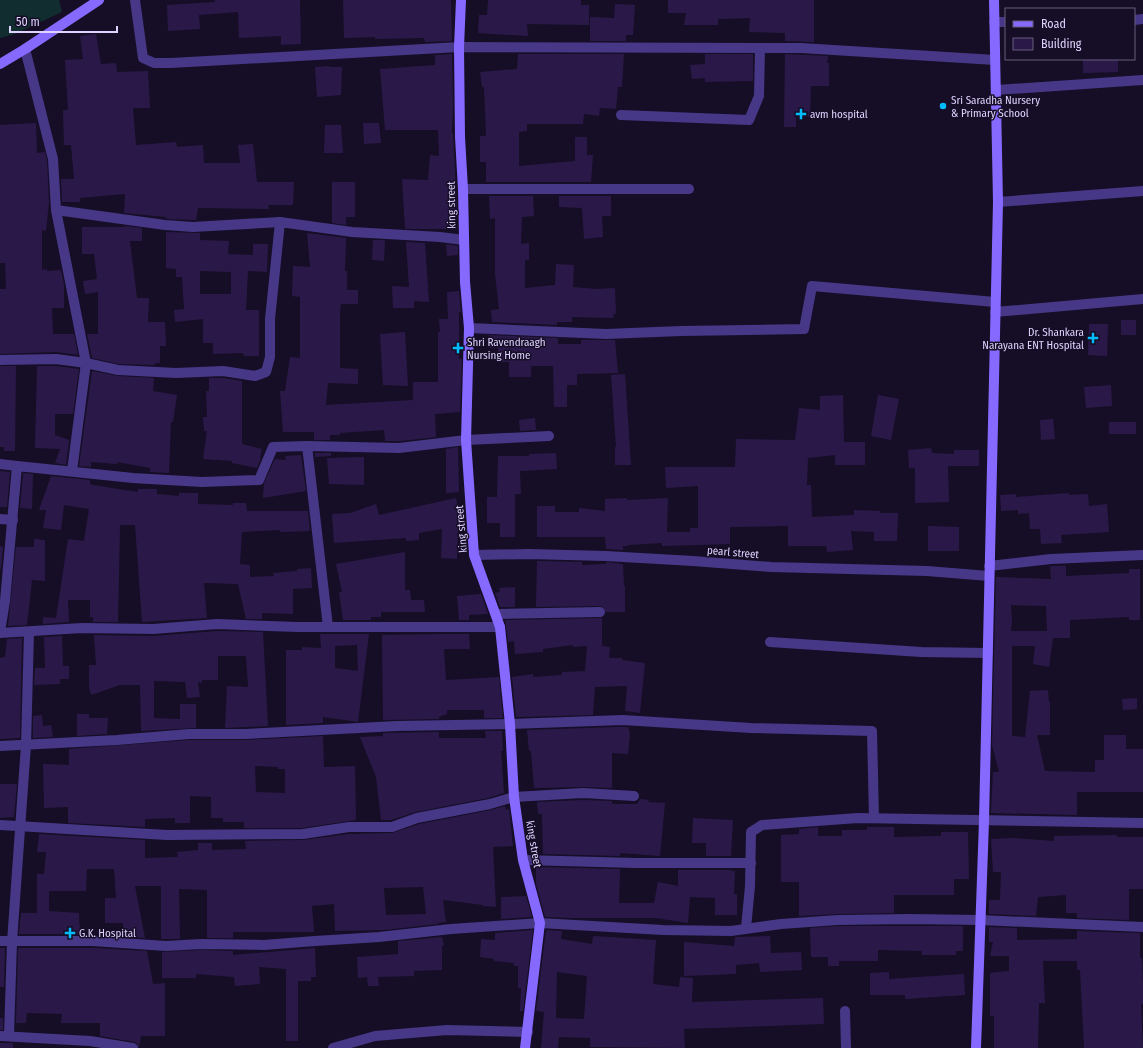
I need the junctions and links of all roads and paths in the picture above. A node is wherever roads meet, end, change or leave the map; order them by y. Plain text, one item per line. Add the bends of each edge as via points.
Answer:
1 (99, 0) edge
2 (135, 0) edge
3 (461, 0) edge
4 (994, 0) edge
5 (994, 22) junction
6 (1005, 22) edge
7 (459, 47) junction
8 (760, 48) junction
9 (25, 49) junction
10 (995, 60) junction
11 (0, 64) edge
12 (1143, 80) edge
13 (996, 90) junction
14 (621, 115) dead end
15 (463, 189) junction
16 (689, 189) dead end
17 (1143, 191) edge
18 (998, 202) junction
19 (56, 210) junction
20 (280, 222) junction
21 (464, 240) junction
22 (1143, 299) edge
23 (995, 307) junction
24 (469, 328) junction
25 (0, 360) edge
26 (86, 362) junction
27 (549, 436) dead end
28 (466, 440) junction
29 (307, 446) junction
30 (0, 464) edge
31 (17, 466) junction
32 (72, 471) junction
33 (0, 519) edge
34 (13, 520) junction
35 (474, 555) junction
36 (1143, 555) edge
37 (989, 571) junction
38 (600, 612) dead end
39 (497, 614) junction
40 (328, 627) junction
41 (500, 627) junction
42 (0, 632) edge
43 (29, 632) junction
44 (770, 642) dead end
45 (988, 653) junction
46 (510, 724) junction
47 (26, 745) junction
48 (0, 746) edge
49 (634, 796) dead end
50 (514, 797) junction
51 (874, 818) junction
52 (984, 821) junction
53 (1143, 823) edge
54 (0, 825) edge
55 (20, 826) junction
56 (523, 860) junction
57 (750, 863) junction
58 (980, 920) junction
59 (540, 923) junction
60 (746, 928) junction
61 (1143, 928) edge
62 (0, 941) edge
63 (12, 942) junction
64 (845, 1011) dead end
65 (528, 1032) junction
66 (4, 1036) edge
67 (133, 1048) edge
68 (333, 1048) edge
69 (525, 1048) edge
70 (846, 1048) edge
71 (976, 1048) edge

1 - 9 street
2 - 7 street via 143,58 154,63
3 - 7 street, king street
4 - 5 street
5 - 6 street
5 - 10 street
7 - 8 street
7 - 15 street, king street
8 - 10 street via 801,48
8 - 14 street via 759,96 749,120
9 - 11 street
9 - 19 street via 53,159
10 - 13 street
12 - 13 street
13 - 18 street
15 - 16 street
15 - 21 street, king street
17 - 18 street
18 - 23 street
19 - 20 street via 193,227
19 - 26 street
20 - 21 street via 352,232
20 - 26 street via 270,319 270,357 266,372 255,376 223,371 176,373 118,370
21 - 24 street, king street
22 - 23 street
23 - 24 street via 812,286 804,329 606,334
23 - 37 street
24 - 28 street, king street
25 - 26 street via 56,359
26 - 32 street
27 - 28 street
28 - 29 street via 399,448
28 - 35 street, king street
29 - 32 street via 273,447 259,480 202,482
29 - 40 street
30 - 31 street
31 - 32 street
31 - 34 street
33 - 34 street
34 - 42 street
35 - 37 street, pearl street via 606,556 771,567
35 - 39 street, king street
36 - 37 street, pearl street via 1051,559
37 - 45 street
38 - 39 street
39 - 41 street, king street
40 - 41 street
40 - 43 street via 217,624 153,629 82,628
41 - 46 street, king street
42 - 43 street
43 - 47 street
44 - 45 street via 922,652
45 - 52 street
46 - 47 street via 190,734
46 - 50 street, king street
46 - 51 street via 623,720 751,728 872,730
47 - 48 street
47 - 55 street
49 - 50 street via 584,793
50 - 55 street via 417,818 392,827 349,827 303,834 167,835
50 - 56 street, king street
51 - 52 street
51 - 57 street via 762,825 751,832
52 - 53 street
52 - 58 street
54 - 55 street
55 - 63 street
56 - 57 street
56 - 59 street, king street
57 - 60 street
58 - 60 street via 838,920
58 - 61 street
58 - 71 street
59 - 60 street via 663,930 730,931
59 - 63 street via 264,945 166,946 92,941
59 - 65 street, king street
62 - 63 street
63 - 66 street
64 - 70 street
65 - 68 street via 447,1030 374,1036
65 - 69 street, king street
66 - 67 street via 90,1041

